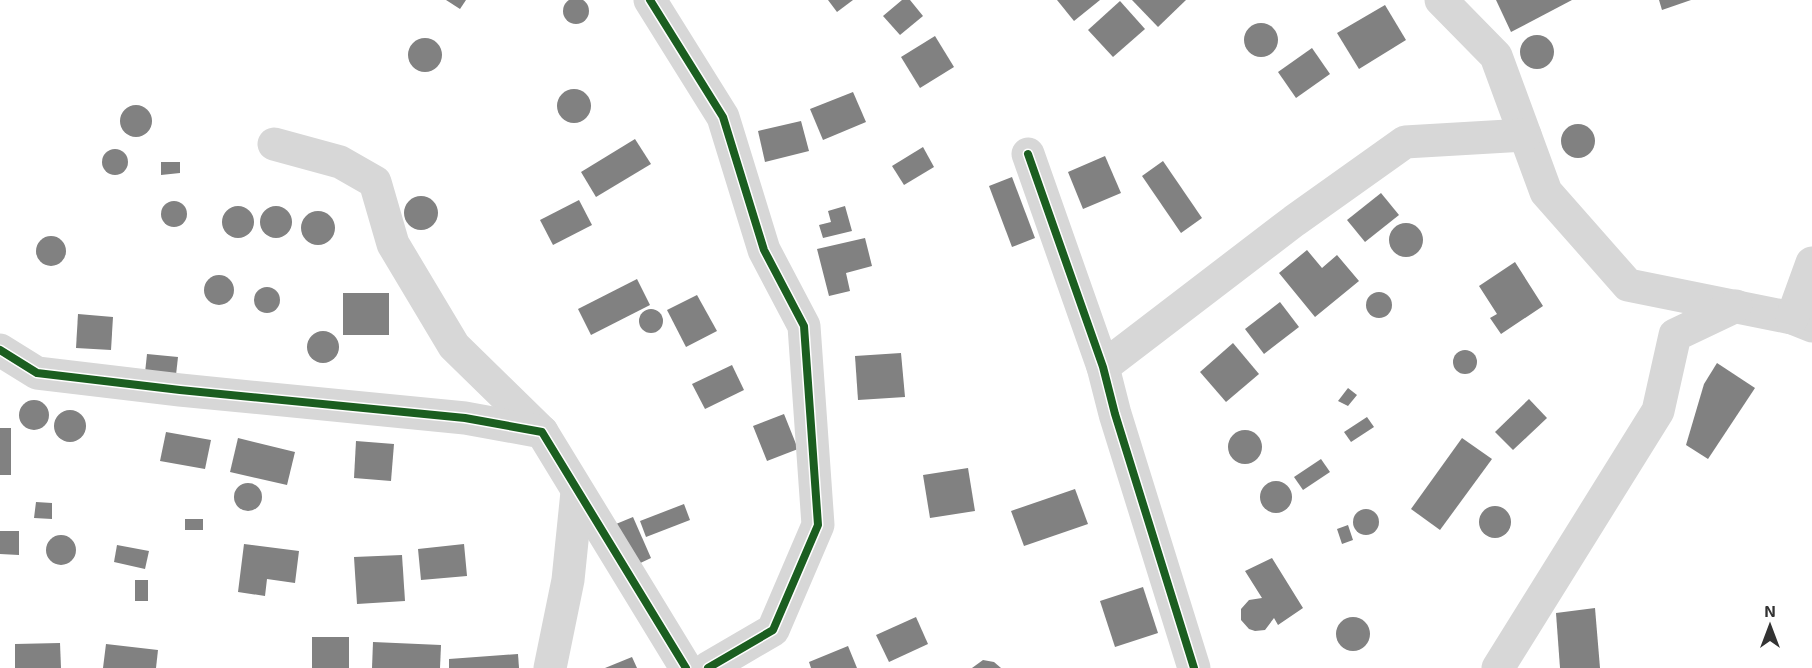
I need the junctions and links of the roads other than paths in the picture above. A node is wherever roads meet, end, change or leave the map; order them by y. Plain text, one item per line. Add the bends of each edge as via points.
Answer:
1 (650, 0) edge
2 (1441, 0) edge
3 (1525, 135) junction
4 (274, 144) dead end
5 (1028, 154) dead end
6 (1812, 263) edge
7 (1736, 306) junction
8 (1802, 322) edge
9 (0, 350) edge
10 (1103, 367) junction
11 (542, 432) junction
12 (578, 492) junction
13 (550, 668) edge
14 (686, 668) edge
15 (708, 668) edge
16 (1194, 668) edge
17 (1498, 668) edge

1 - 15 street via 723,117 764,249 804,326 818,525 773,630
2 - 3 street via 1496,56
3 - 7 street via 1546,192 1628,285
3 - 10 street via 1405,142
4 - 11 street via 340,162 375,182 393,244 454,346
5 - 10 street
6 - 8 street
7 - 8 street
7 - 17 street via 1675,335 1658,411
9 - 11 street via 37,373 465,417
10 - 16 street
11 - 12 street
12 - 13 street via 568,580
12 - 14 street

